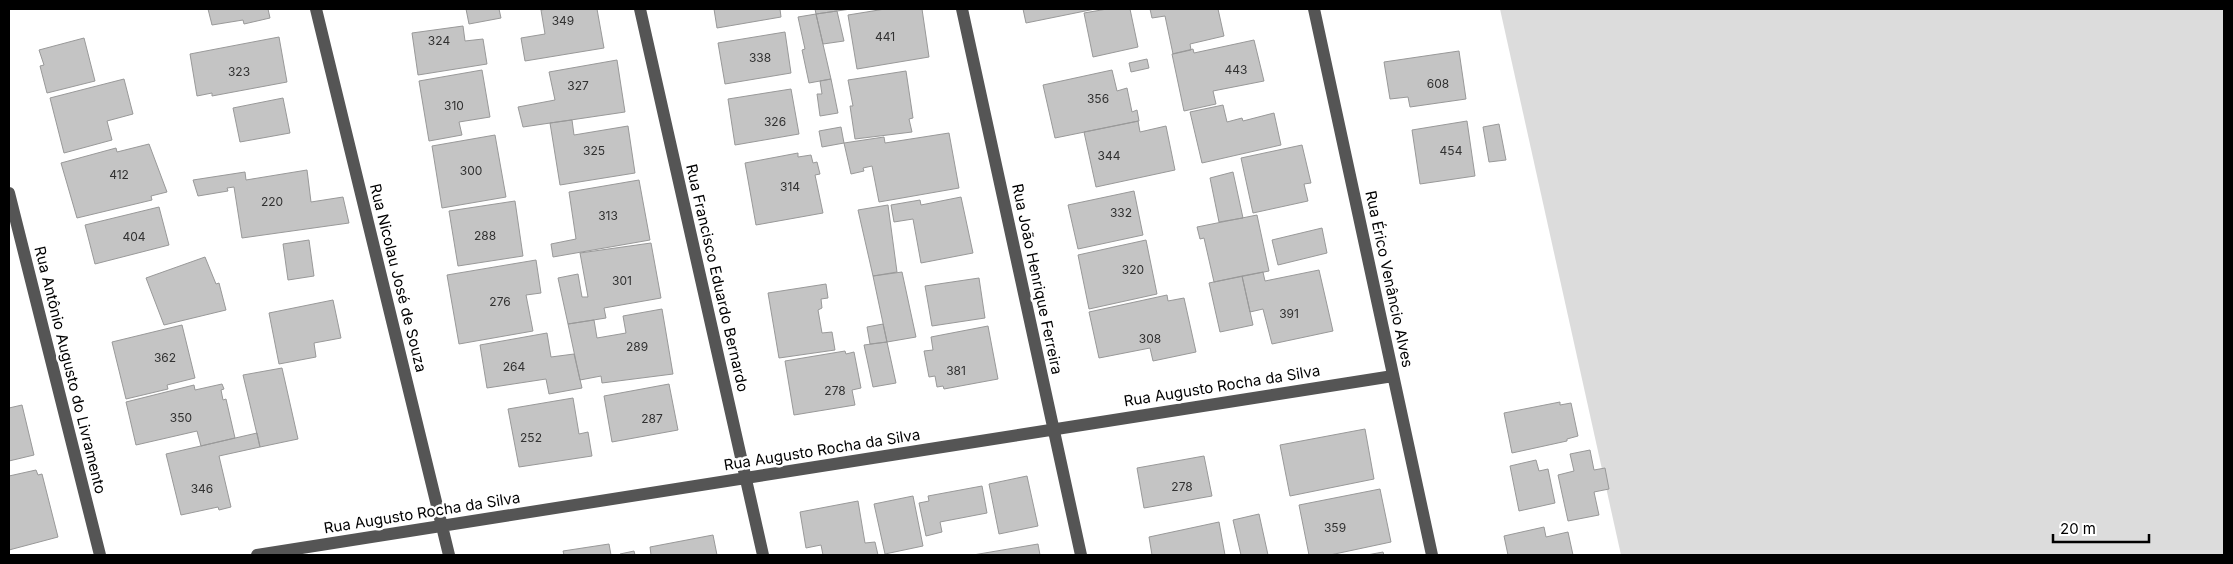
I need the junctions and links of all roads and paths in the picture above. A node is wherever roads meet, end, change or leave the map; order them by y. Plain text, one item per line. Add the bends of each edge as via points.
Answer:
1 (316, 9) edge
2 (640, 9) edge
3 (962, 9) edge
4 (1314, 9) edge
5 (9, 193) edge
6 (1393, 376) junction
7 (1053, 430) junction
8 (746, 478) junction
9 (442, 526) junction
10 (100, 555) edge
11 (257, 555) edge
12 (449, 555) edge
13 (763, 555) edge
14 (1081, 555) edge
15 (1432, 555) edge

1 - 9 street, Rua Nicolau José de Souza
2 - 8 street, Rua Francisco Eduardo Bernardo
3 - 7 street, Rua João Henrique Ferreira
4 - 6 street, Rua Érico Venâncio Alves
5 - 10 street, Rua Antônio Augusto do Livramento
6 - 7 street, Rua Augusto Rocha da Silva
6 - 15 street, Rua Érico Venâncio Alves
7 - 8 street, Rua Augusto Rocha da Silva
7 - 14 street, Rua João Henrique Ferreira
8 - 9 street, Rua Augusto Rocha da Silva
8 - 13 street, Rua Francisco Eduardo Bernardo
9 - 11 street, Rua Augusto Rocha da Silva
9 - 12 street, Rua Nicolau José de Souza

